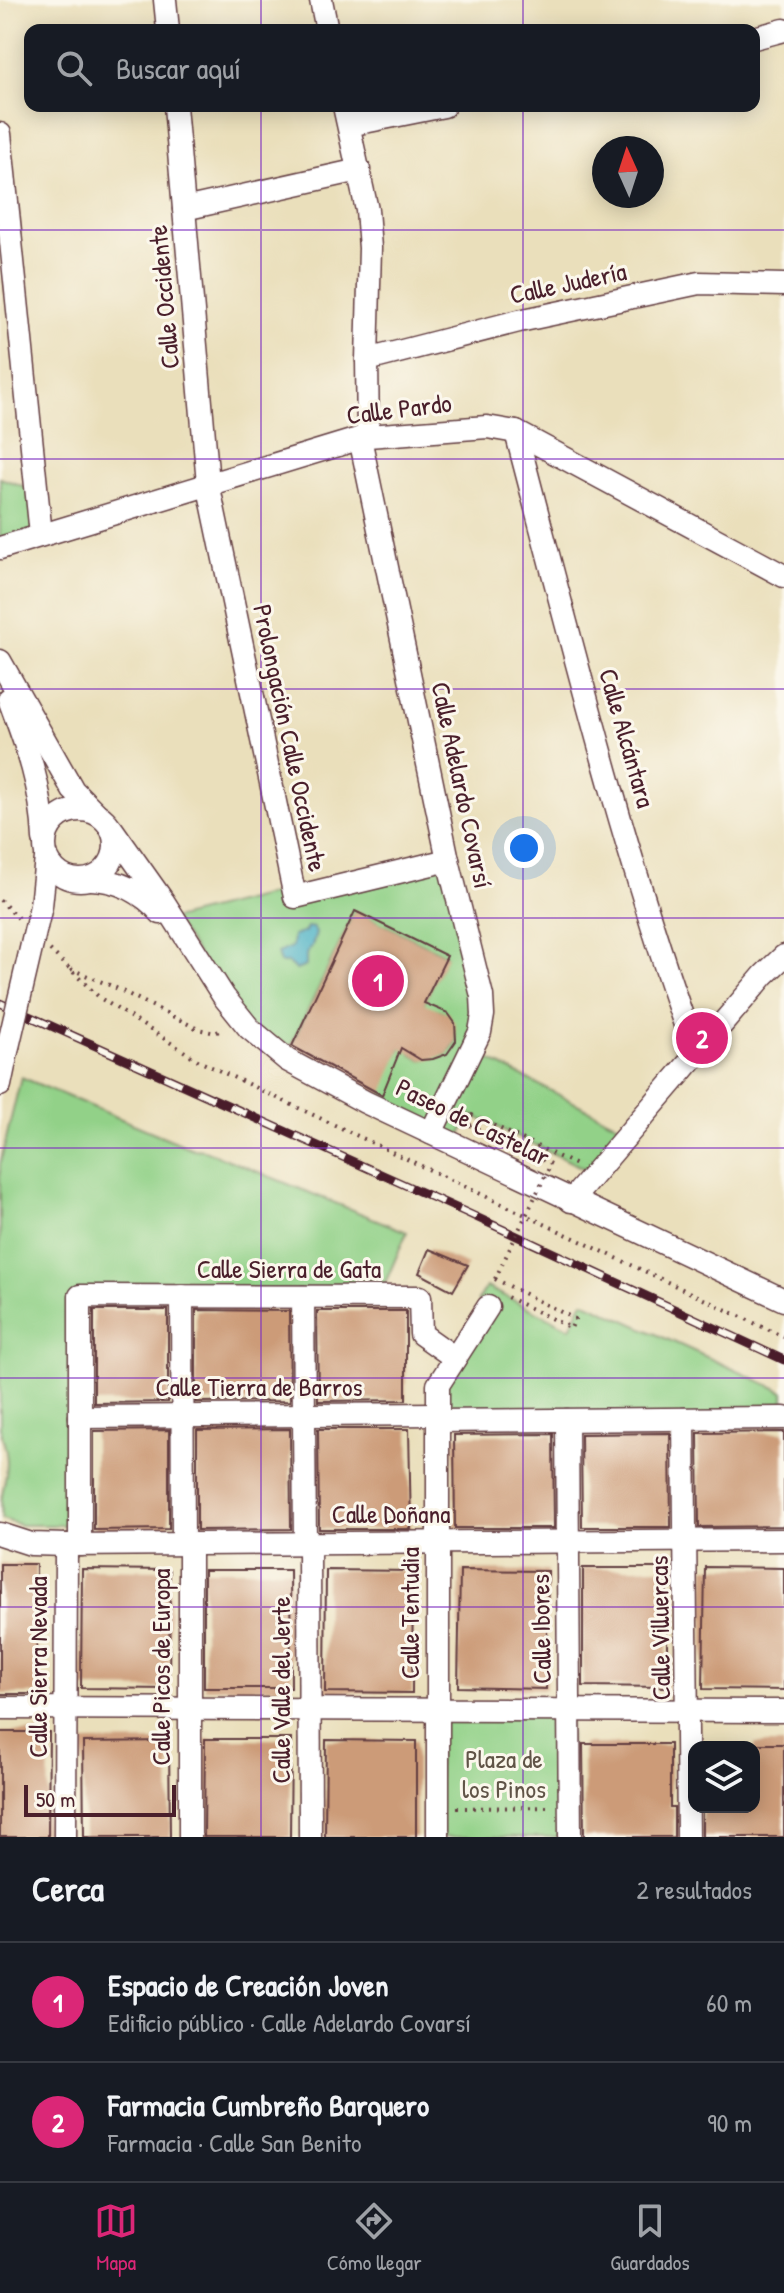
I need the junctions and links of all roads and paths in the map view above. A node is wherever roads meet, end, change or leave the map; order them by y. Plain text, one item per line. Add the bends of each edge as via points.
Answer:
1 (165, 0) edge
2 (321, 0) edge
3 (167, 24) edge
4 (326, 24) edge
5 (784, 30) edge
6 (760, 36) edge
7 (176, 112) edge
8 (386, 112) edge
9 (347, 116) edge
10 (0, 134) edge
11 (359, 170) junction
12 (184, 209) junction
13 (784, 285) edge
14 (367, 360) junction
15 (516, 432) junction
16 (364, 437) junction
17 (208, 483) junction
18 (41, 535) junction
19 (0, 548) edge
20 (784, 576) edge
21 (0, 661) edge
22 (0, 676) edge
23 (95, 812) junction
24 (112, 829) junction
25 (45, 852) junction
26 (448, 860) junction
27 (85, 880) junction
28 (41, 906) junction
29 (184, 937) junction
30 (784, 956) edge
31 (240, 1018) junction
32 (696, 1056) junction
33 (0, 1085) edge
34 (431, 1133) junction
35 (594, 1173) junction
36 (571, 1201) junction
37 (80, 1296) joint
38 (182, 1296) junction
39 (303, 1297) junction
40 (784, 1300) edge
41 (494, 1301) joint
42 (784, 1337) edge
43 (455, 1358) junction
44 (304, 1415) junction
45 (182, 1416) junction
46 (80, 1417) junction
47 (438, 1417) junction
48 (784, 1418) edge
49 (684, 1419) junction
50 (567, 1420) junction
51 (0, 1534) edge
52 (784, 1540) edge
53 (687, 1541) junction
54 (438, 1542) junction
55 (307, 1543) junction
56 (567, 1543) junction
57 (186, 1544) junction
58 (73, 1545) junction
59 (0, 1708) edge
60 (688, 1708) junction
61 (66, 1709) junction
62 (189, 1710) junction
63 (309, 1710) junction
64 (438, 1710) junction
65 (570, 1710) junction
66 (784, 1711) edge
67 (570, 1807) junction
68 (439, 1809) junction
69 (65, 1837) edge
70 (190, 1837) edge
71 (310, 1837) edge
72 (438, 1837) edge
73 (570, 1837) edge
74 (688, 1837) edge

1 - 3 street
2 - 4 street
5 - 6 street
7 - 12 street, Calle Occidente
8 - 9 street
9 - 11 street, Calle Adelardo Covarsí
10 - 18 street
11 - 12 street
11 - 14 street, Calle Adelardo Covarsí via 370,248
12 - 17 street, Calle Occidente
13 - 14 street, Calle Judería via 699,283
14 - 16 street, Calle Adelardo Covarsí
15 - 16 street, Calle Pardo via 487,427
15 - 20 street, Calle Pardo
15 - 32 street, Calle Alcántara via 592,721
16 - 17 street, Calle Pardo
16 - 26 street, Calle Adelardo Covarsí
17 - 18 street, Calle Pardo
17 - 26 street, Prolongación Calle Occidente via 295,897
18 - 19 street, Calle Pardo
21 - 23 street via 73,790
22 - 25 street via 42,800
23 - 24 street
23 - 25 street via 59,815 45,835
24 - 27 street via 115,853 102,873
24 - 29 street, Paseo de Castelar
25 - 27 street via 59,874
25 - 28 street
26 - 34 street, Calle Adelardo Covarsí via 483,1015 480,1032
27 - 28 street
27 - 29 street, Paseo de Castelar via 127,886 151,901
28 - 33 street, bridge
29 - 31 street, Paseo de Castelar
30 - 32 street
31 - 34 street, Paseo de Castelar via 287,1060
31 - 42 path via 215,1033 198,1029 69,968 100,998 201,1062
32 - 35 street
34 - 36 street, Paseo de Castelar
35 - 36 street
35 - 41 path, bridge via 472,1115 466,1123 551,1164 495,1279 575,1319 571,1328
36 - 40 street, Paseo de Castelar
37 - 38 street, Calle Sierra de Gata
37 - 46 street, Calle Sierra Nevada
38 - 39 street, Calle Sierra de Gata
38 - 45 street, Calle Picos de Europa
39 - 43 street, Calle Sierra de Gata via 420,1297 421,1334
39 - 44 street, Calle Valle del Jerte
41 - 43 street, Calle Tentudia
43 - 47 street, Calle Tentudia via 438,1385
44 - 45 street, Calle Tierra de Barros
44 - 47 street, Calle Tierra de Barros
44 - 55 street, Calle Valle del Jerte
45 - 46 street, Calle Tierra de Barros
45 - 57 street, Calle Picos de Europa
46 - 58 street, Calle Sierra Nevada
47 - 50 street, Calle Tierra de Barros
47 - 54 street, Calle Tentudia
48 - 49 street, Calle Tierra de Barros
49 - 50 street, Calle Tierra de Barros
49 - 53 street, Calle Villuercas
50 - 56 street, Calle Ibores
51 - 58 street, Calle Doñana via 31,1544
52 - 53 street, Calle Doñana
53 - 56 street, Calle Doñana
53 - 60 street, Calle Villuercas
54 - 55 street, Calle Doñana
54 - 56 street, Calle Doñana
54 - 64 street, Calle Tentudia
55 - 57 street, Calle Doñana
55 - 63 street, Calle Valle del Jerte
56 - 65 street, Calle Ibores
57 - 58 street, Calle Doñana
57 - 62 street, Calle Picos de Europa
58 - 61 street, Calle Sierra Nevada
59 - 61 street
60 - 65 street
60 - 66 street
60 - 74 street, Calle Villuercas
61 - 62 street
61 - 69 street, Calle Sierra Nevada
62 - 63 street
62 - 70 street, Calle Picos de Europa
63 - 64 street
63 - 71 street, Calle Valle del Jerte
64 - 65 street
64 - 68 street, Calle Tentudia
65 - 67 street, Calle Ibores
67 - 68 path
67 - 73 street, Calle Ibores
68 - 72 street, Calle Tentudia

